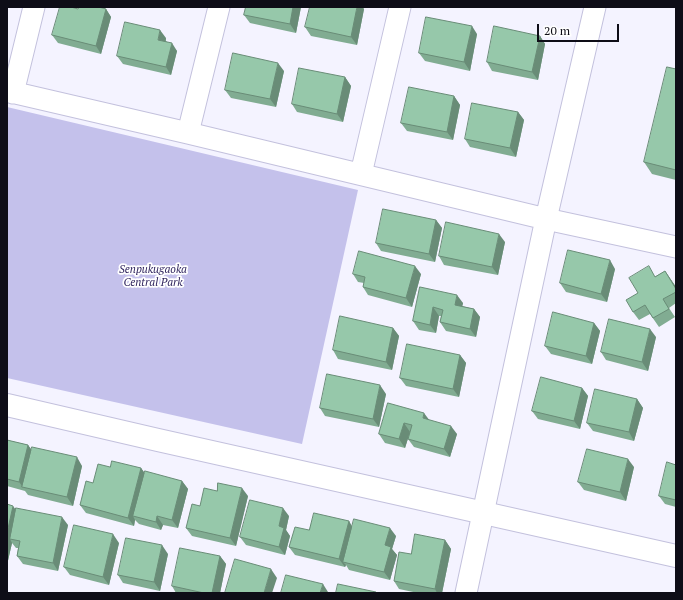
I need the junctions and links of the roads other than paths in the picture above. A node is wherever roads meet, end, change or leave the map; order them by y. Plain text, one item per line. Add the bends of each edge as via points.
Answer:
1 (34, 7) edge
2 (219, 7) edge
3 (400, 7) edge
4 (595, 7) edge
5 (10, 92) edge
6 (188, 133) junction
7 (361, 174) junction
8 (546, 219) junction
9 (676, 247) edge
10 (7, 405) edge
11 (483, 513) junction
12 (676, 556) edge
13 (466, 593) edge

1 - 5 street
2 - 6 street
3 - 7 street
4 - 8 street
5 - 6 street
6 - 7 street
7 - 8 street
8 - 9 street
8 - 11 street
10 - 11 street
11 - 12 street
11 - 13 street

